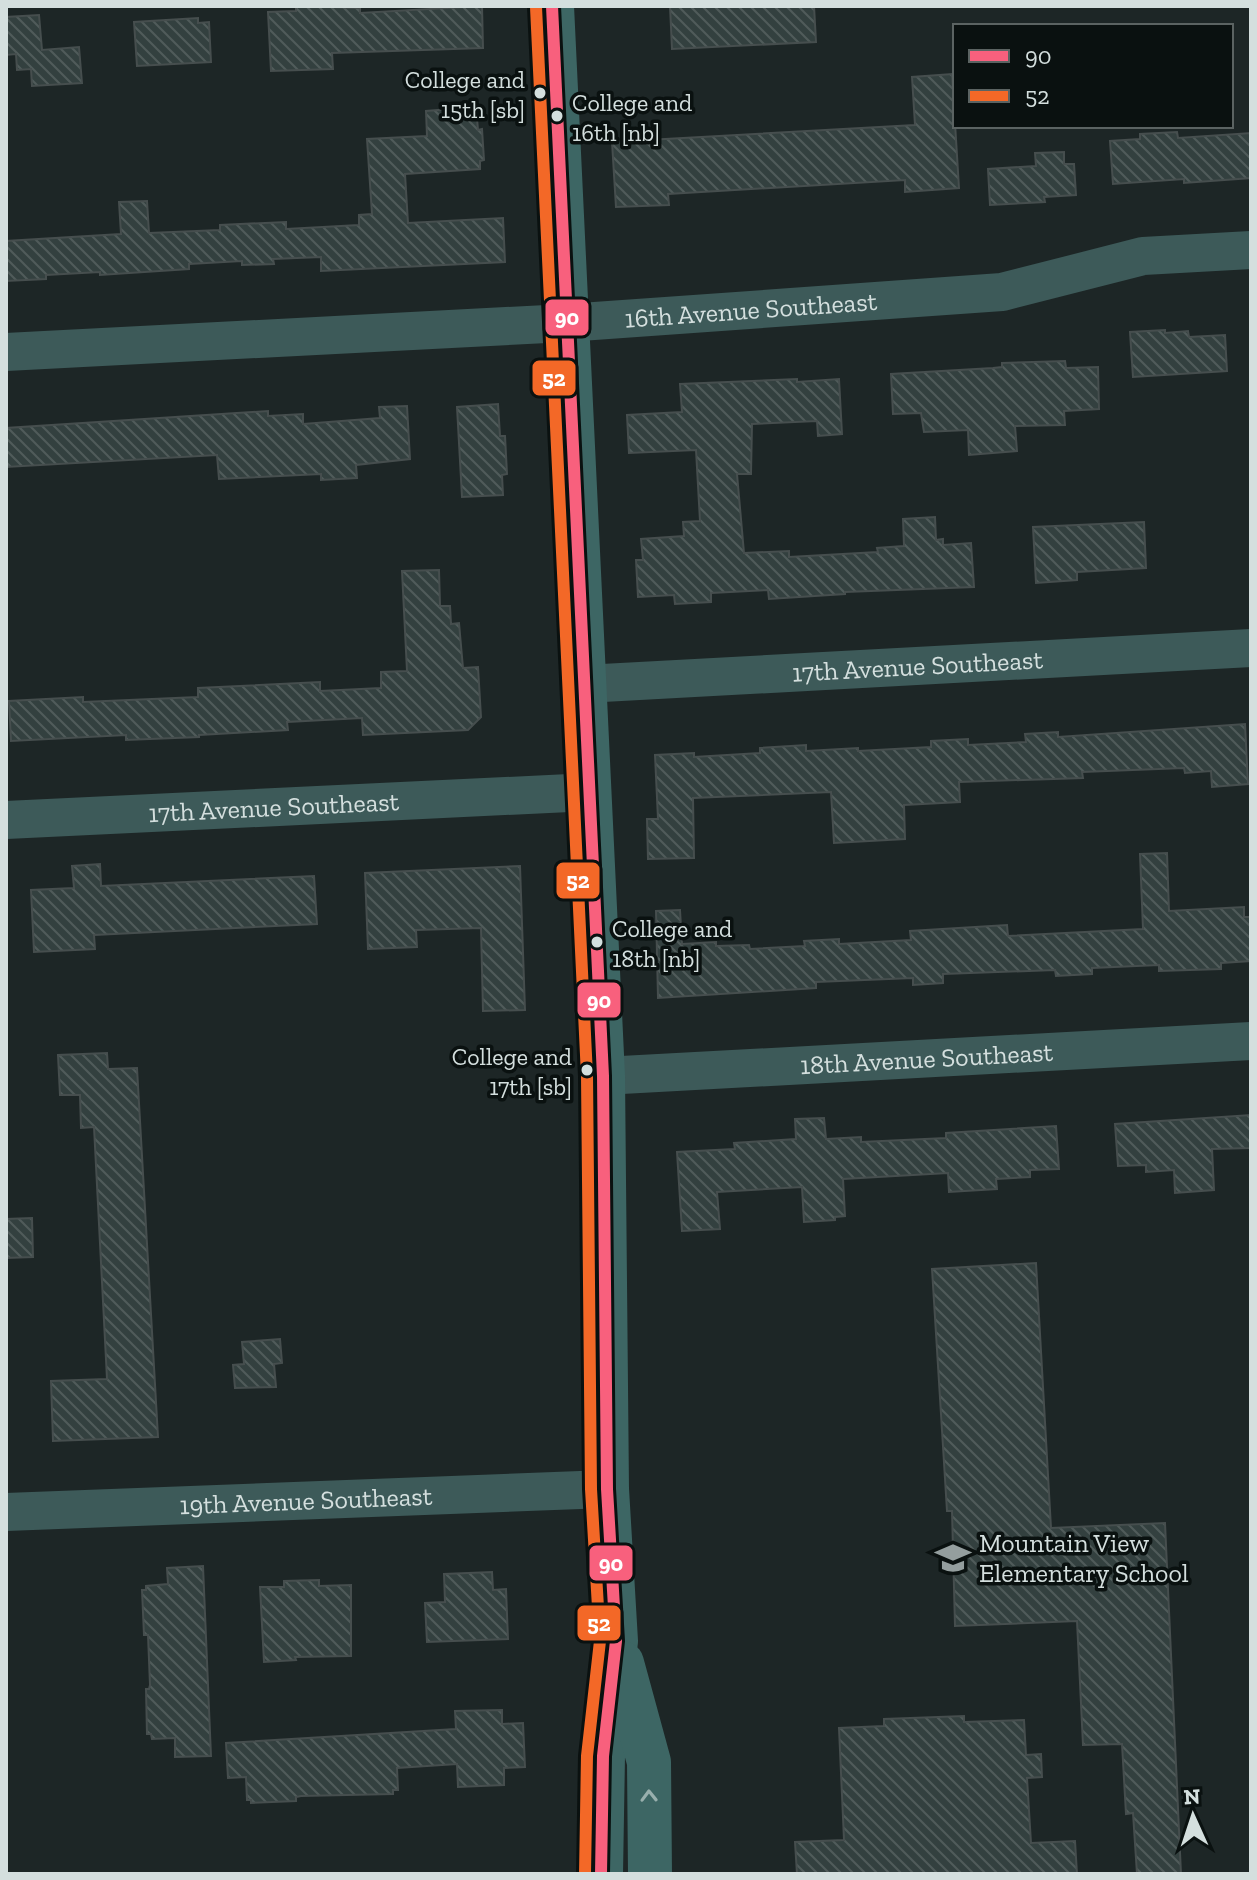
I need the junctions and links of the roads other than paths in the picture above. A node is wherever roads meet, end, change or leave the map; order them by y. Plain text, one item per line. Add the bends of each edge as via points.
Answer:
1 (552, 6) edge
2 (1251, 250) edge
3 (566, 323) junction
4 (6, 352) edge
5 (1251, 648) edge
6 (584, 684) junction
7 (590, 792) junction
8 (6, 820) edge
9 (1251, 1041) edge
10 (603, 1076) junction
11 (607, 1489) junction
12 (6, 1512) edge
13 (616, 1641) junction
14 (601, 1874) edge
15 (650, 1874) edge

1 - 3 main road
2 - 3 street, 16th Avenue Southeast via 1143,256 1002,292
3 - 4 street, 16th Avenue Southeast
3 - 6 main road
5 - 6 street, 17th Avenue Southeast
6 - 7 main road
7 - 8 street, 17th Avenue Southeast
7 - 10 main road
9 - 10 street, 18th Avenue Southeast
10 - 11 main road
11 - 12 street, 19th Avenue Southeast
11 - 13 main road
13 - 14 main road via 603,1756
15 -> 13 main road via 649,1762

